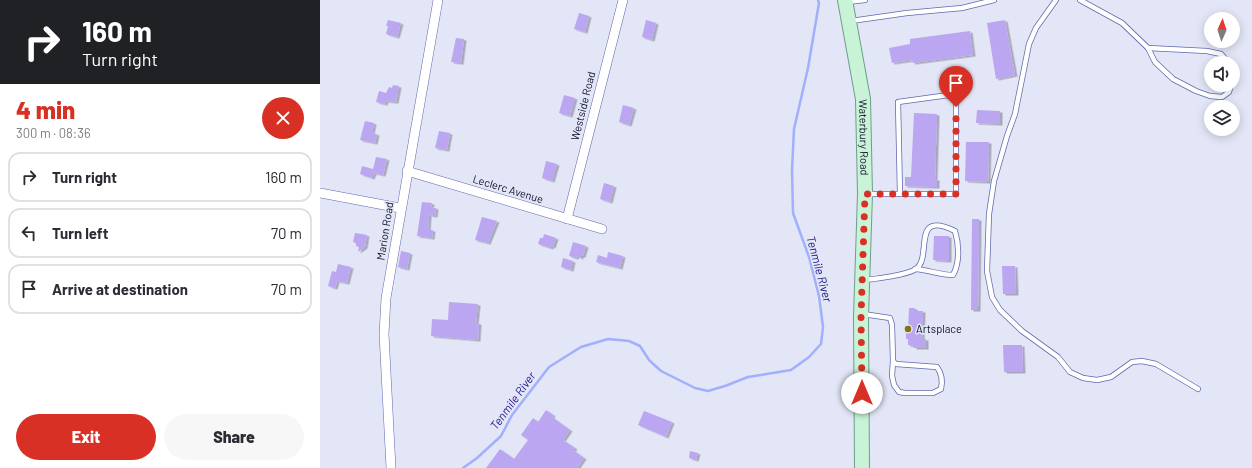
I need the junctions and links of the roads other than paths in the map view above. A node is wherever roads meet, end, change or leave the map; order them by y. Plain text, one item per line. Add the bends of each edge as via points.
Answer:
1 (438, 0) edge
2 (623, 0) edge
3 (865, 0) edge
4 (994, 0) edge
5 (1056, 0) edge
6 (1080, 0) edge
7 (846, 1) edge
8 (849, 21) junction
9 (1148, 48) junction
10 (1223, 56) edge
11 (1229, 92) edge
12 (407, 171) junction
13 (320, 193) edge
14 (865, 194) junction
15 (900, 194) junction
16 (400, 208) junction
17 (567, 219) junction
18 (602, 229) dead end
19 (915, 270) junction
20 (862, 281) junction
21 (861, 314) junction
22 (894, 360) junction
23 (1198, 389) dead end
24 (391, 468) edge
25 (862, 468) edge

1 - 12 street, Marion Road
2 - 17 street, Westside Road
3 - 7 lane
4 - 8 lane via 962,8
5 - 23 lane via 1036,28 1029,44 1015,114 994,181 989,214 987,271 992,297 1000,310 1022,331 1058,356 1070,372 1083,378 1097,380 1111,377 1132,362 1142,361 1156,364
6 - 9 lane via 1122,23
7 - 8 main road, Waterbury Road
8 - 14 main road, Waterbury Road via 863,99
9 - 10 lane via 1207,51
9 - 11 lane via 1155,62 1173,79 1210,96 1222,97
12 - 16 street, Marion Road
12 - 17 street, Leclerc Avenue
13 - 16 street
14 - 15 lane
14 - 20 main road, Waterbury Road
15 - 15 lane via 898,102 956,94 956,194
16 - 24 street, Marion Road via 386,298 384,334
17 - 18 street, Leclerc Avenue
19 - 19 lane via 922,259 928,228 941,226 955,231 958,241 957,269 953,275
19 - 20 lane
20 - 21 main road, Waterbury Road
21 - 22 lane via 890,318
21 - 25 main road, Waterbury Road
22 - 22 lane via 896,364 937,366 943,380 941,389 933,393 899,392 894,386 892,376

